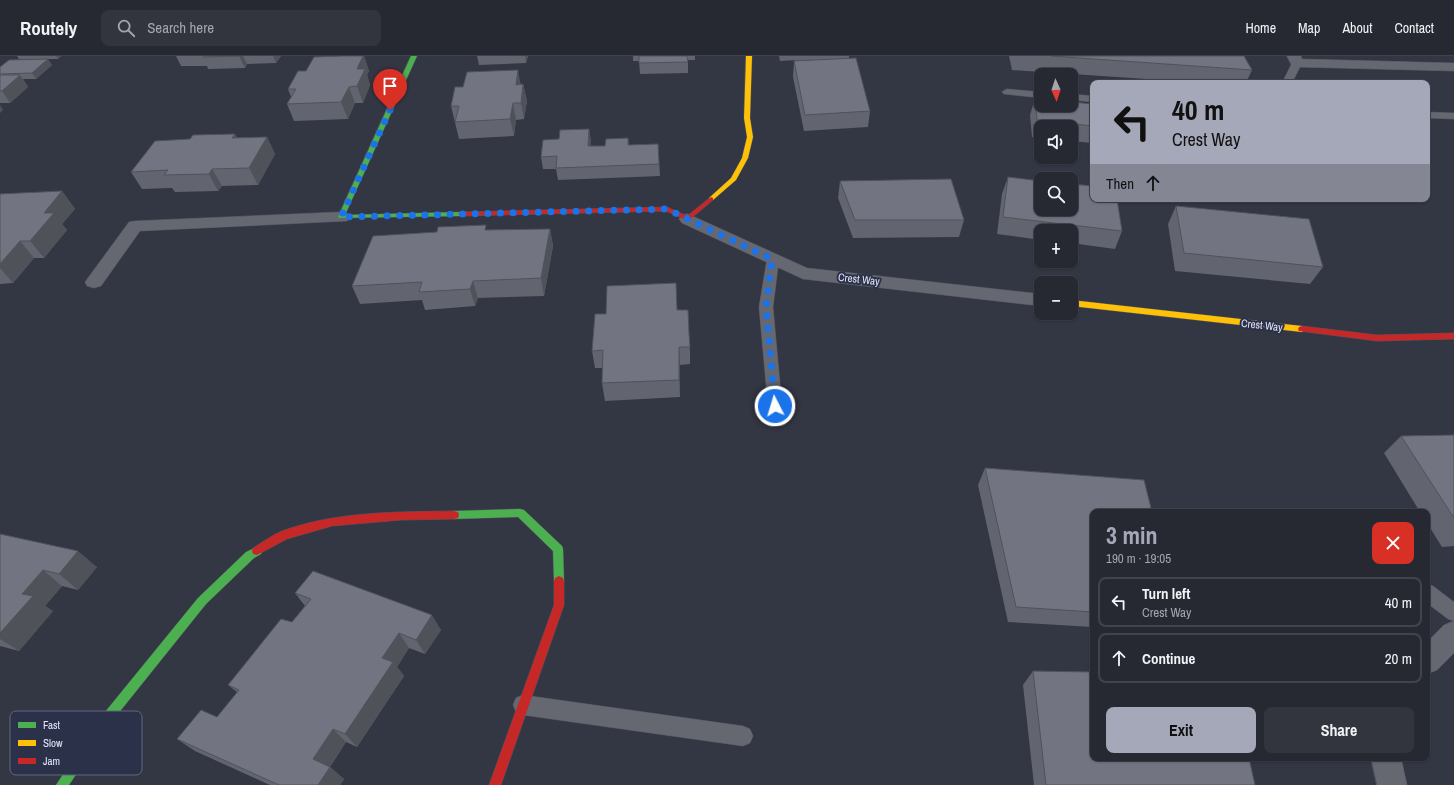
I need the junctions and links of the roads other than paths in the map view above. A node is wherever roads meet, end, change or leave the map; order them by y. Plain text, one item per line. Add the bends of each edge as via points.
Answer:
1 (414, 56) edge
2 (749, 56) edge
3 (1295, 60) edge
4 (1454, 67) edge
5 (1288, 80) edge
6 (1007, 92) dead end
7 (1034, 94) edge
8 (1078, 98) edge
9 (1090, 99) edge
10 (1430, 115) edge
11 (1454, 116) edge
12 (341, 217) junction
13 (688, 219) junction
14 (772, 259) junction
15 (94, 282) dead end
16 (1034, 299) edge
17 (1078, 304) edge
18 (1454, 336) edge
19 (775, 406) dead end
20 (1430, 594) edge
21 (1454, 613) edge
22 (1454, 634) edge
23 (1430, 658) edge
24 (523, 705) junction
25 (112, 711) edge
26 (743, 736) dead end
27 (1386, 761) edge
28 (69, 775) edge
29 (62, 785) edge
30 (495, 785) edge
31 (1392, 785) edge

1 - 12 street
2 - 13 street via 747,118 750,137 746,158 734,179
3 - 4 street
3 - 5 lane
6 - 7 lane
8 - 9 lane
10 - 11 lane
12 - 13 street via 667,209
12 - 15 street via 135,226
13 - 14 street, Crest Way
14 - 16 street, Crest Way via 804,273
14 - 19 lane via 766,307
17 - 18 street, Crest Way via 1377,338
20 - 21 lane
22 - 23 street
24 - 25 street via 559,605 558,549 520,513 401,516 332,522 284,534 250,555 202,601
24 - 26 lane
24 - 30 street
27 - 31 street
28 - 29 street

